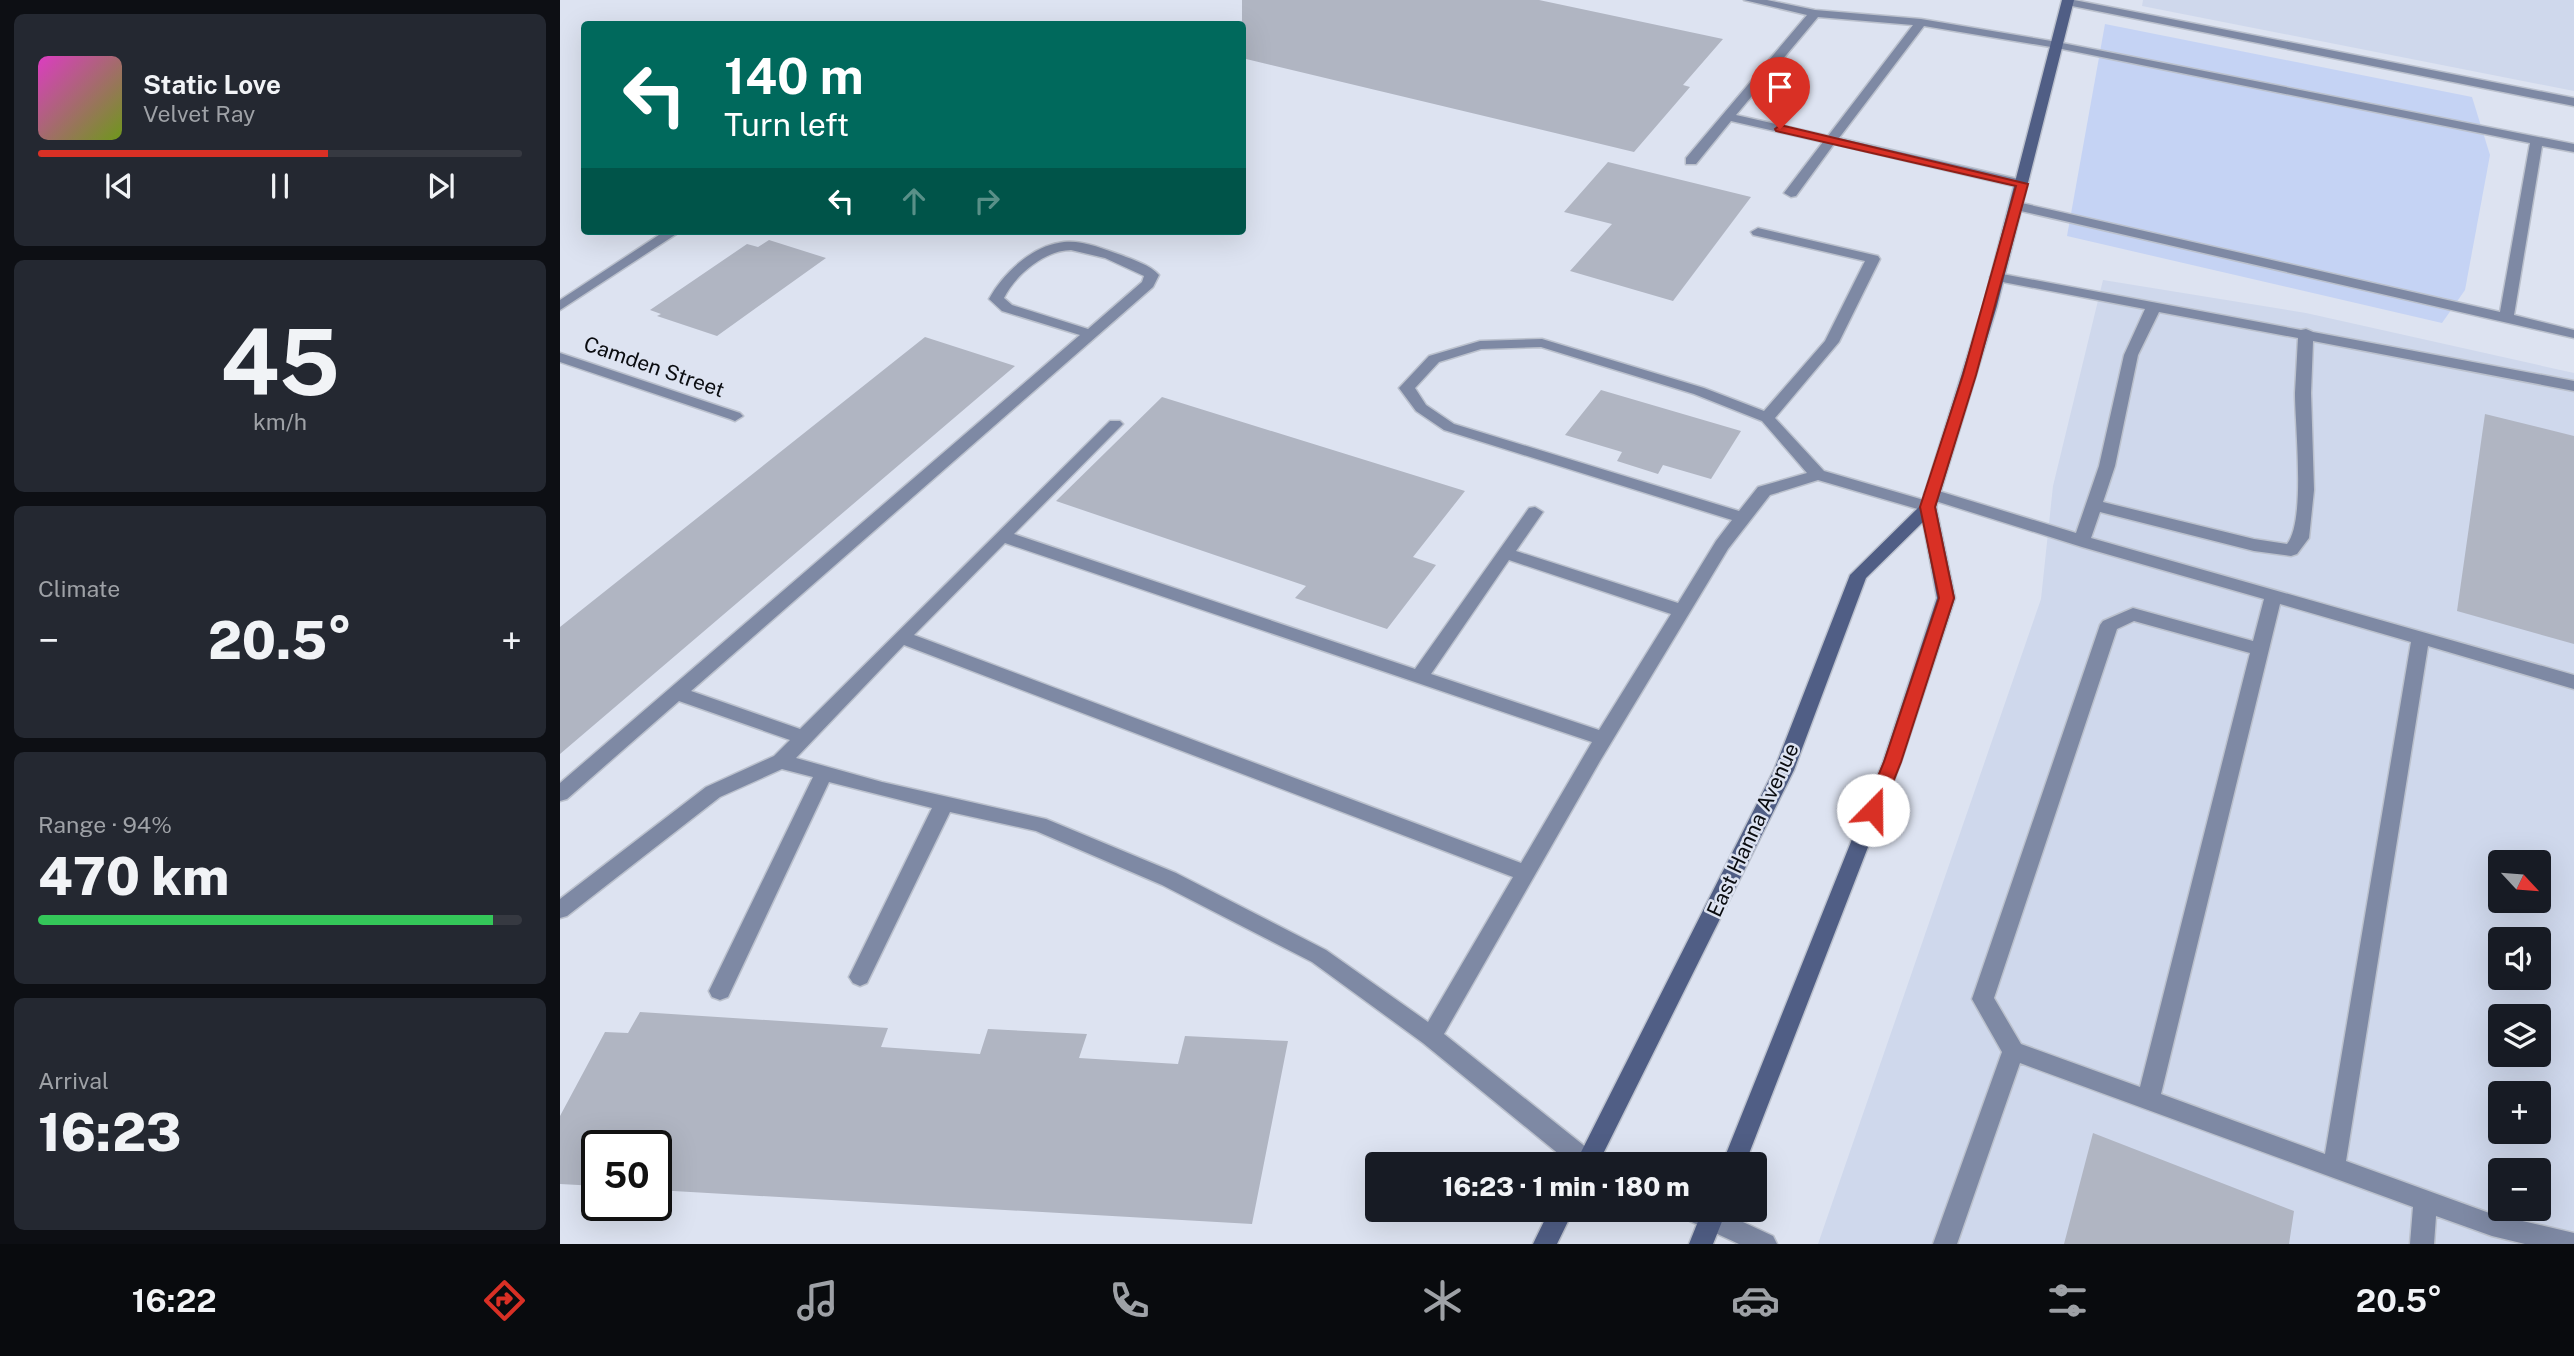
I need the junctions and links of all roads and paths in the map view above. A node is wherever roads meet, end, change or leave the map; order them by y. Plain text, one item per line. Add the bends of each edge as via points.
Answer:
1 (1750, 0) edge
2 (2068, 1) edge
3 (1815, 13) junction
4 (1921, 22) junction
5 (2057, 45) junction
6 (2574, 102) edge
7 (1730, 117) junction
8 (1831, 140) junction
9 (2537, 141) junction
10 (2574, 148) edge
11 (1691, 161) dead end
12 (2022, 184) junction
13 (1791, 193) dead end
14 (2017, 206) junction
15 (1758, 232) dead end
16 (668, 235) edge
17 (1997, 277) junction
18 (2154, 305) junction
19 (560, 306) edge
20 (2506, 318) junction
21 (2306, 333) junction
22 (1090, 334) junction
23 (2574, 334) edge
24 (560, 357) edge
25 (2574, 386) edge
26 (735, 416) dead end
27 (1767, 418) junction
28 (1115, 424) dead end
29 (1818, 475) junction
30 (1930, 500) junction
31 (2095, 505) junction
32 (1535, 512) dead end
33 (1743, 519) junction
34 (1001, 536) junction
35 (2081, 541) junction
36 (1505, 553) junction
37 (2273, 596) junction
38 (1682, 611) junction
39 (901, 637) junction
40 (2420, 638) junction
41 (2260, 649) junction
42 (1419, 677) junction
43 (2574, 682) edge
44 (676, 693) junction
45 (804, 738) junction
46 (1604, 739) junction
47 (781, 761) junction
48 (824, 773) junction
49 (560, 794) edge
50 (944, 803) junction
51 (1525, 873) junction
52 (560, 910) edge
53 (860, 977) dead end
54 (720, 991) dead end
55 (1431, 1036) junction
56 (2012, 1051) junction
57 (2148, 1100) junction
58 (1573, 1152) edge
59 (1593, 1152) edge
60 (1738, 1152) edge
61 (2334, 1167) junction
62 (2426, 1201) junction
63 (1556, 1222) edge
64 (1704, 1222) edge
65 (1722, 1222) edge
66 (1545, 1244) edge
67 (1701, 1244) edge
68 (1765, 1244) edge
69 (1945, 1244) edge
70 (2422, 1244) edge
71 (2574, 1244) edge

1 - 3 street
2 - 5 main road, East Hanna Avenue
2 - 6 street
3 - 4 street
3 - 7 street
4 - 5 street
4 - 8 street
5 - 9 street
5 - 12 main road, East Hanna Avenue
7 - 8 street
7 - 11 street
8 - 12 street
8 - 13 street
9 - 10 street
9 - 20 street
12 - 14 main road, East Hanna Avenue
14 - 17 main road, East Hanna Avenue
14 - 20 street
15 - 27 street via 1873,259 1832,342
16 - 19 street
17 - 18 street
17 - 30 main road, East Hanna Avenue
18 - 21 street
18 - 31 street via 2131,355
20 - 23 street
21 - 25 street
21 - 31 street via 2306,490 2301,538 2291,550
22 - 22 street via 1148,284 1152,275 1144,268 1064,245 1043,253 1000,286 996,299 1007,308
22 - 44 street
24 - 26 street, Camden Street
27 - 29 street
27 - 33 street via 1699,391 1542,343 1480,345 1434,359 1407,388 1421,408 1449,427
28 - 34 street
29 - 30 street
29 - 33 street via 1764,491
30 - 35 street
30 - 59 main road, East Hanna Avenue via 1859,575 1784,770
30 - 60 main road, East Hanna Avenue via 1946,598 1892,762
31 - 35 street
32 - 36 street
33 - 38 street
34 - 39 street
34 - 42 street
35 - 37 street
36 - 38 street
36 - 42 street
37 - 40 street
37 - 41 street
38 - 46 street
39 - 45 street
39 - 51 street
40 - 43 street
40 - 61 street
41 - 56 street via 2133,614 2109,625 1983,999
41 - 57 street
42 - 46 street
44 - 45 street
44 - 49 street
45 - 47 street
46 - 51 street
47 - 48 street
47 - 52 street via 713,792
48 - 50 street
48 - 54 street
50 - 53 street
50 - 55 street via 1039,824 1169,879 1320,956
51 - 55 street
55 - 58 street
56 - 57 street
56 - 69 street
57 - 61 street
61 - 62 street
62 - 70 street
62 - 71 street via 2492,1225
63 - 66 main road
64 - 67 main road
65 - 68 street

